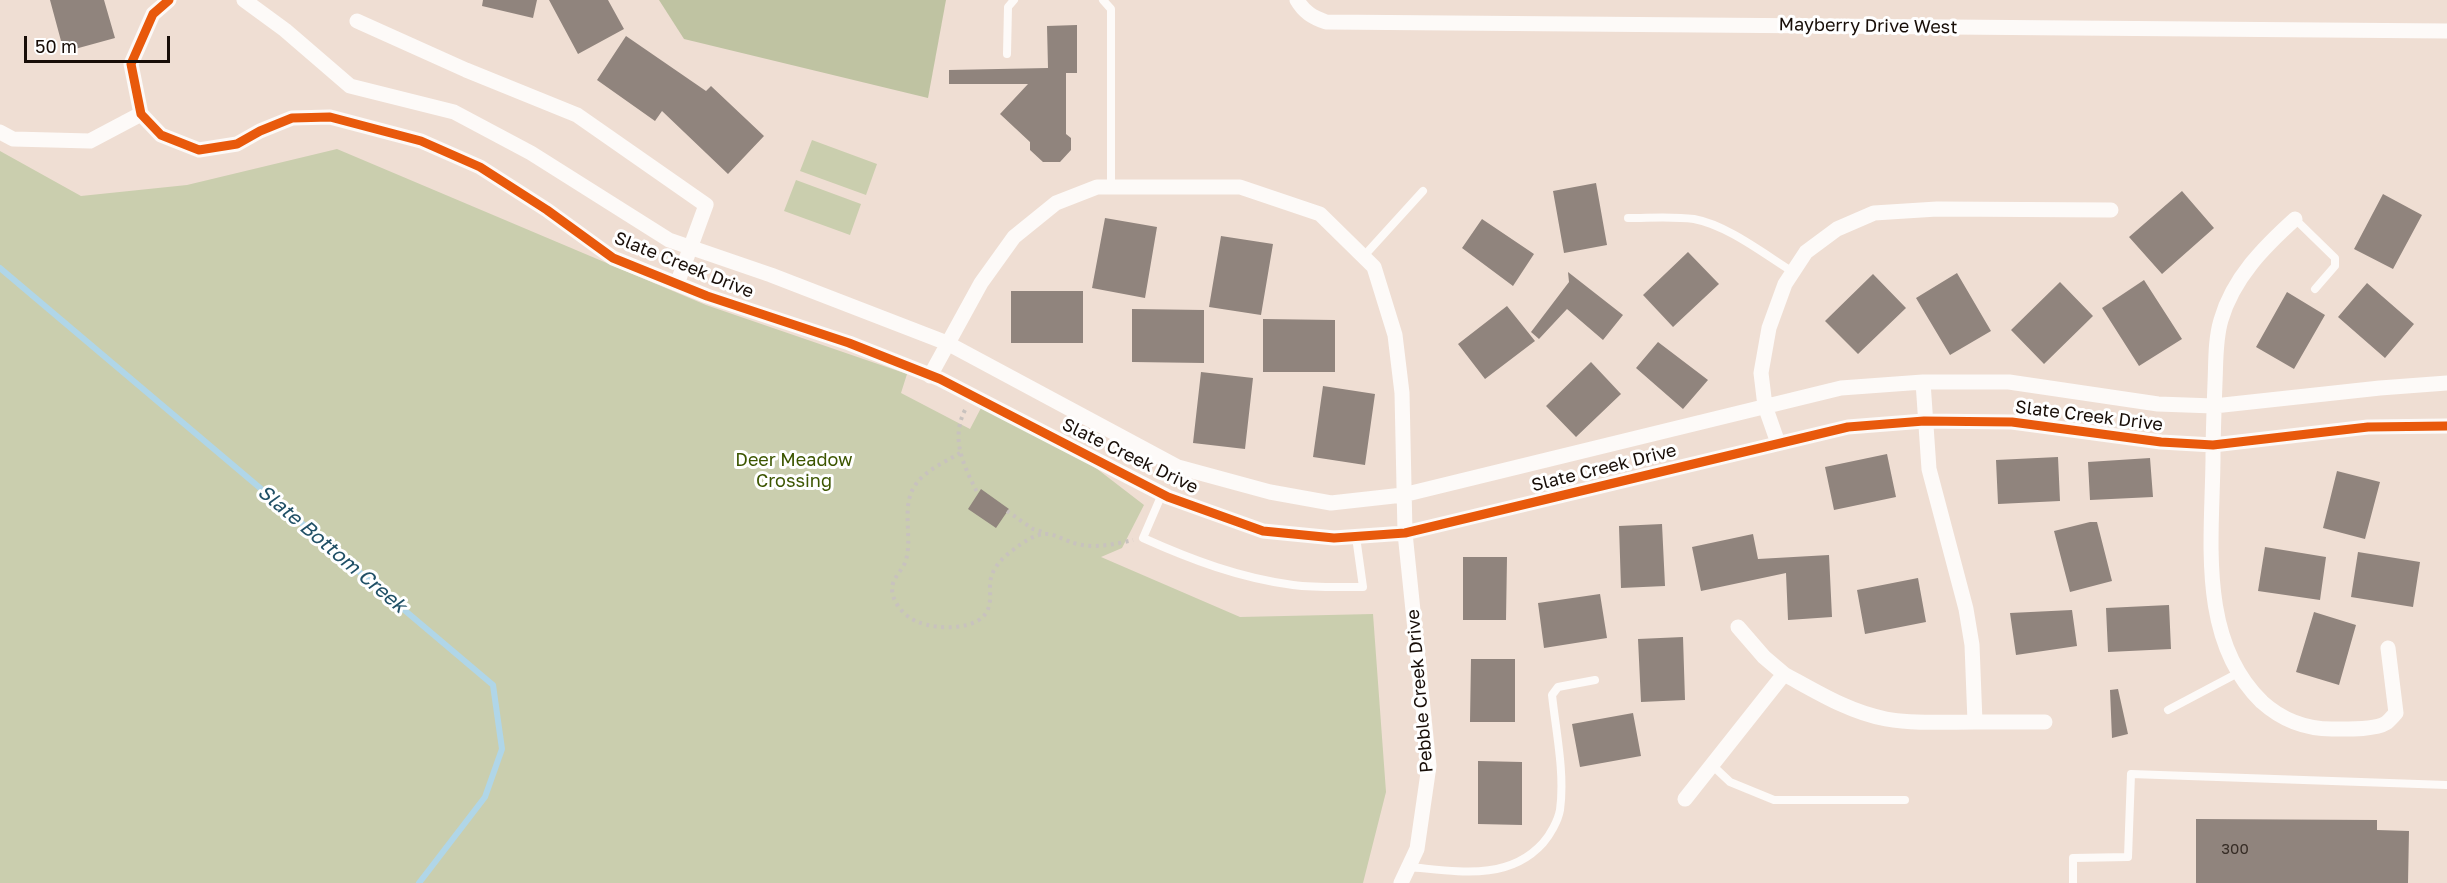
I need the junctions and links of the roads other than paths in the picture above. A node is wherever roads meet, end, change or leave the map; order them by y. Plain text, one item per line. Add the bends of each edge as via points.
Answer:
1 (169, 0) edge
2 (1014, 0) edge
3 (1103, 0) edge
4 (1297, 0) edge
5 (247, 1) edge
6 (357, 21) dead end
7 (2447, 31) edge
8 (1006, 54) dead end
9 (141, 114) junction
10 (0, 132) edge
11 (1111, 187) junction
12 (1423, 191) dead end
13 (2111, 210) dead end
14 (1628, 218) dead end
15 (2295, 219) joint
16 (691, 248) junction
17 (1363, 256) junction
18 (1793, 272) junction
19 (677, 284) junction
20 (2315, 289) dead end
21 (947, 342) junction
22 (930, 376) junction
23 (1923, 382) junction
24 (2447, 383) edge
25 (1765, 406) junction
26 (2214, 406) junction
27 (1924, 421) junction
28 (2447, 426) edge
29 (1778, 443) junction
30 (2213, 444) junction
31 (1162, 494) junction
32 (1403, 495) junction
33 (1405, 533) junction
34 (1356, 537) junction
35 (1738, 627) dead end
36 (2388, 648) dead end
37 (2238, 673) junction
38 (1784, 674) junction
39 (1595, 680) dead end
40 (2168, 710) dead end
41 (1975, 722) junction
42 (2045, 722) dead end
43 (1712, 765) junction
44 (2447, 785) edge
45 (1685, 799) dead end
46 (1905, 800) dead end
47 (1409, 867) junction
48 (1401, 883) edge
49 (2073, 883) edge

1 - 9 street via 153,14 131,64
2 - 8 lane via 1008,7
3 - 11 lane via 1112,9
4 - 7 street, Mayberry Drive West via 1311,16 1326,22
5 - 16 street, Slate Creek Drive via 350,86 454,112 531,153 669,240
6 - 16 street via 577,116 706,205
9 - 10 street via 90,141 13,139
9 - 19 street, Slate Creek Drive via 161,135 199,150 237,144 292,118 330,117 421,141 480,167 613,258
11 - 17 street, Pebble Creek Drive via 1240,187 1320,214
11 - 21 street, Pebble Creek Drive via 1097,187 1056,203 1014,237 981,283
12 - 17 lane
13 - 18 street via 1937,209 1874,213 1837,229 1806,252
14 - 18 lane via 1706,222
15 - 20 lane via 2335,258 2335,266
15 - 26 street via 2267,244 2230,294 2220,321
16 - 19 street
16 - 21 street, Slate Creek Drive
17 - 32 street, Pebble Creek Drive via 1374,267 1395,335 1402,393
18 - 25 street via 1769,328 1761,373
19 - 22 street, Slate Creek Drive via 849,343
21 - 22 street, Pebble Creek Drive
21 - 32 street, Slate Creek Drive via 1178,467 1270,492 1331,503
22 - 31 street, Slate Creek Drive
23 - 25 street, Slate Creek Drive via 1841,388
23 - 26 street, Slate Creek Drive via 2009,382 2158,404
23 - 27 street
24 - 26 street, Slate Creek Drive
25 - 29 street
25 - 32 street, Slate Creek Drive
26 - 30 street
27 - 29 street, Slate Creek Drive via 1848,427
27 - 30 street, Slate Creek Drive via 2012,422 2161,442
27 - 41 street via 1929,469 1966,609 1972,645
28 - 30 street, Slate Creek Drive via 2368,427
29 - 33 street, Slate Creek Drive
30 - 37 street via 2212,584 2225,648
31 - 34 street, Slate Creek Drive via 1263,531
31 - 34 lane via 1143,538 1234,574 1295,585 1363,587
32 - 33 street, Pebble Creek Drive
33 - 34 street, Slate Creek Drive
33 - 47 street, Pebble Creek Drive via 1430,766 1417,849
35 - 38 street
36 - 37 street via 2396,713 2385,724 2352,729 2299,725 2273,712
37 - 40 lane
38 - 41 street via 1835,702 1886,719
38 - 43 street
39 - 47 lane via 1558,687 1552,695 1560,813 1548,837 1532,856 1487,871
41 - 42 street
43 - 45 street
43 - 46 lane via 1730,782 1774,800
44 - 49 lane via 2131,774 2128,856 2073,858
47 - 48 street, Pebble Creek Drive

